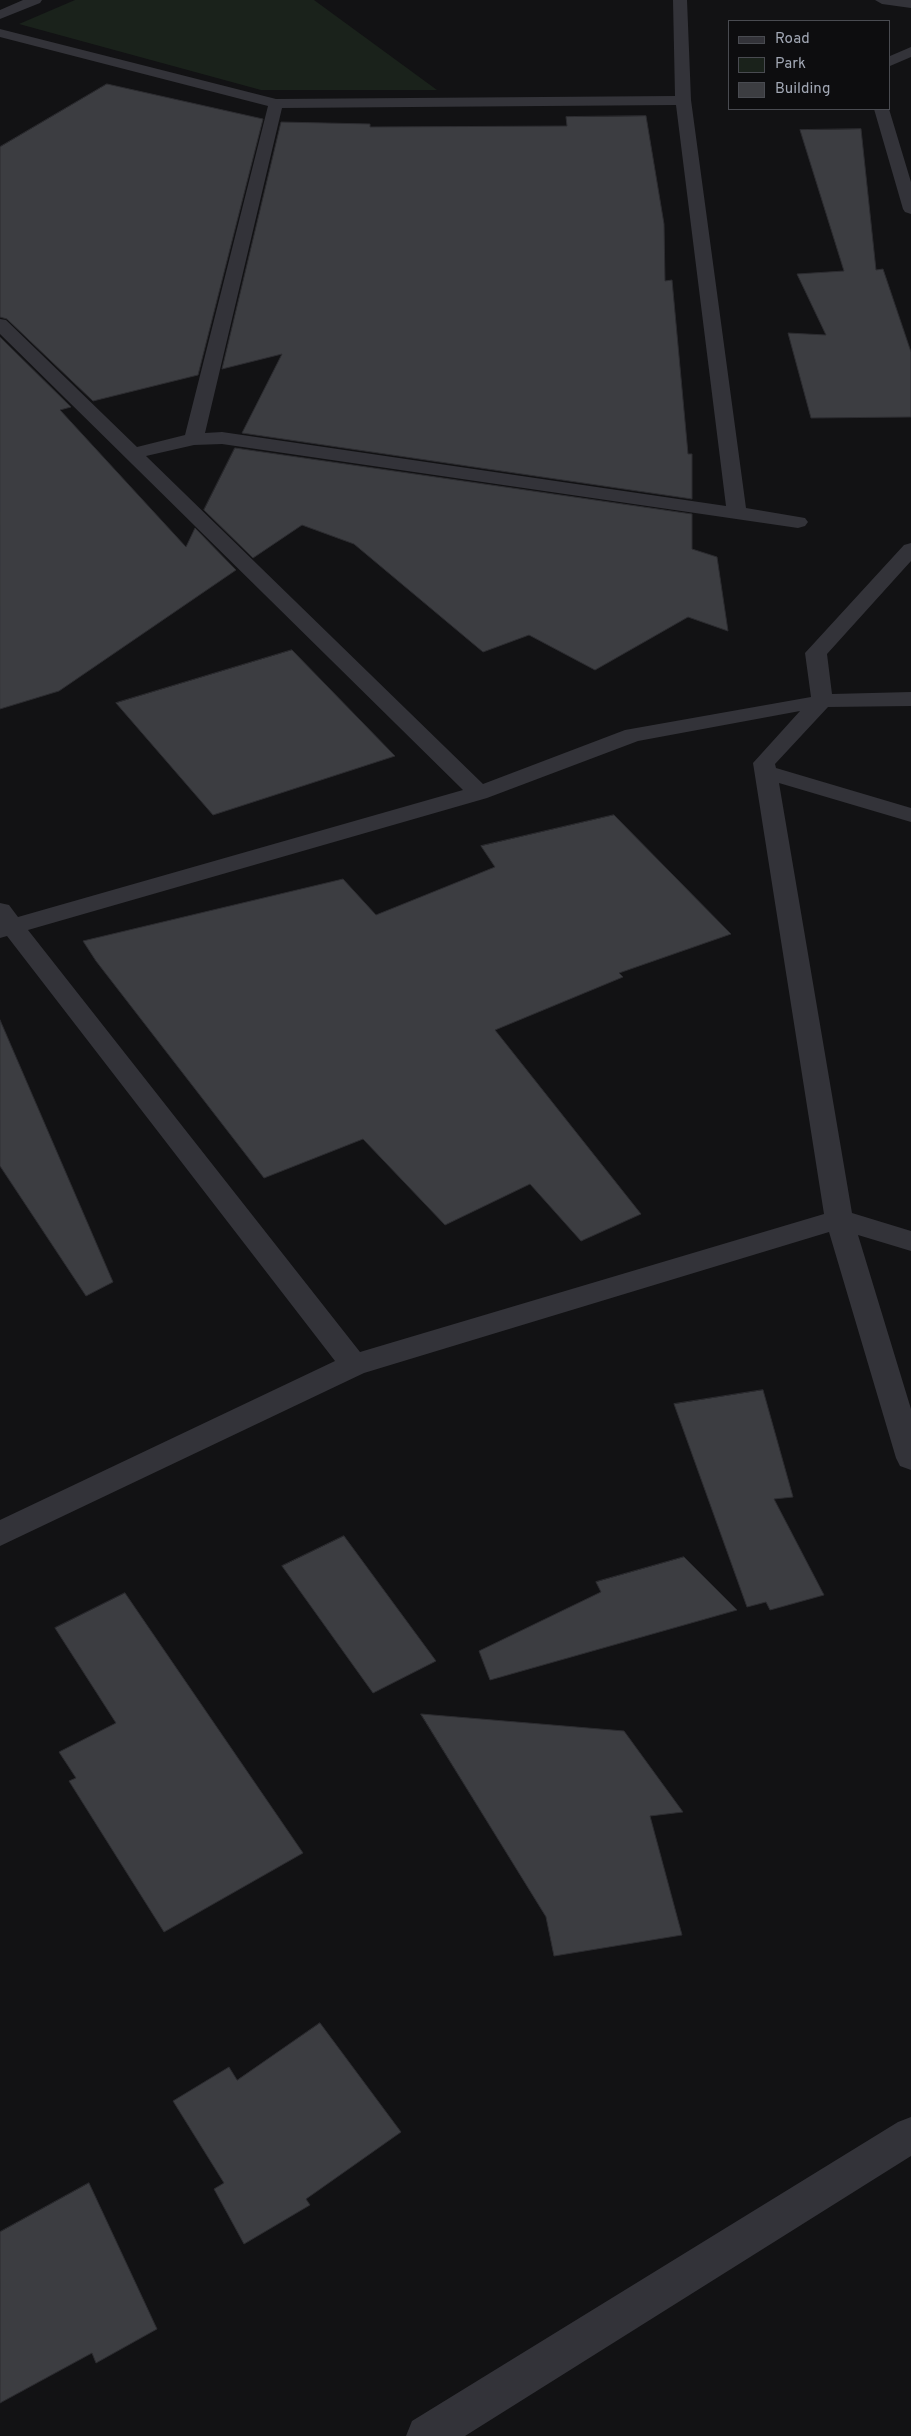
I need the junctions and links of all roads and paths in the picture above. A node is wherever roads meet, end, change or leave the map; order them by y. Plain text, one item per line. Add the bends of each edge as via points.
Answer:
1 (35, 0) edge
2 (680, 0) edge
3 (882, 0) edge
4 (911, 4) edge
5 (0, 15) edge
6 (0, 33) edge
7 (911, 51) edge
8 (891, 61) edge
9 (683, 100) junction
10 (276, 104) junction
11 (881, 110) edge
12 (911, 209) edge
13 (0, 324) edge
14 (194, 439) junction
15 (132, 454) junction
16 (737, 513) junction
17 (798, 522) dead end
18 (911, 549) edge
19 (911, 699) edge
20 (822, 701) junction
21 (766, 772) junction
22 (479, 793) junction
23 (911, 815) edge
24 (4, 922) edge
25 (839, 1219) junction
26 (911, 1241) edge
27 (354, 1365) junction
28 (911, 1458) edge
29 (0, 1534) edge
30 (911, 2135) edge
31 (426, 2436) edge

1 - 5 street
2 - 9 street
3 - 4 street
6 - 10 street
7 - 8 street
9 - 10 street
9 - 16 street
10 - 14 street
11 - 12 street
13 - 15 street
14 - 15 street
14 - 16 street via 222,438
15 - 22 street
16 - 17 street
18 - 20 street via 816,653
19 - 20 street
20 - 21 street via 764,763
20 - 22 street via 634,735
21 - 23 street
21 - 25 street
22 - 24 street
24 - 27 street
25 - 26 street
25 - 27 street
25 - 28 street
27 - 29 street
30 - 31 street

